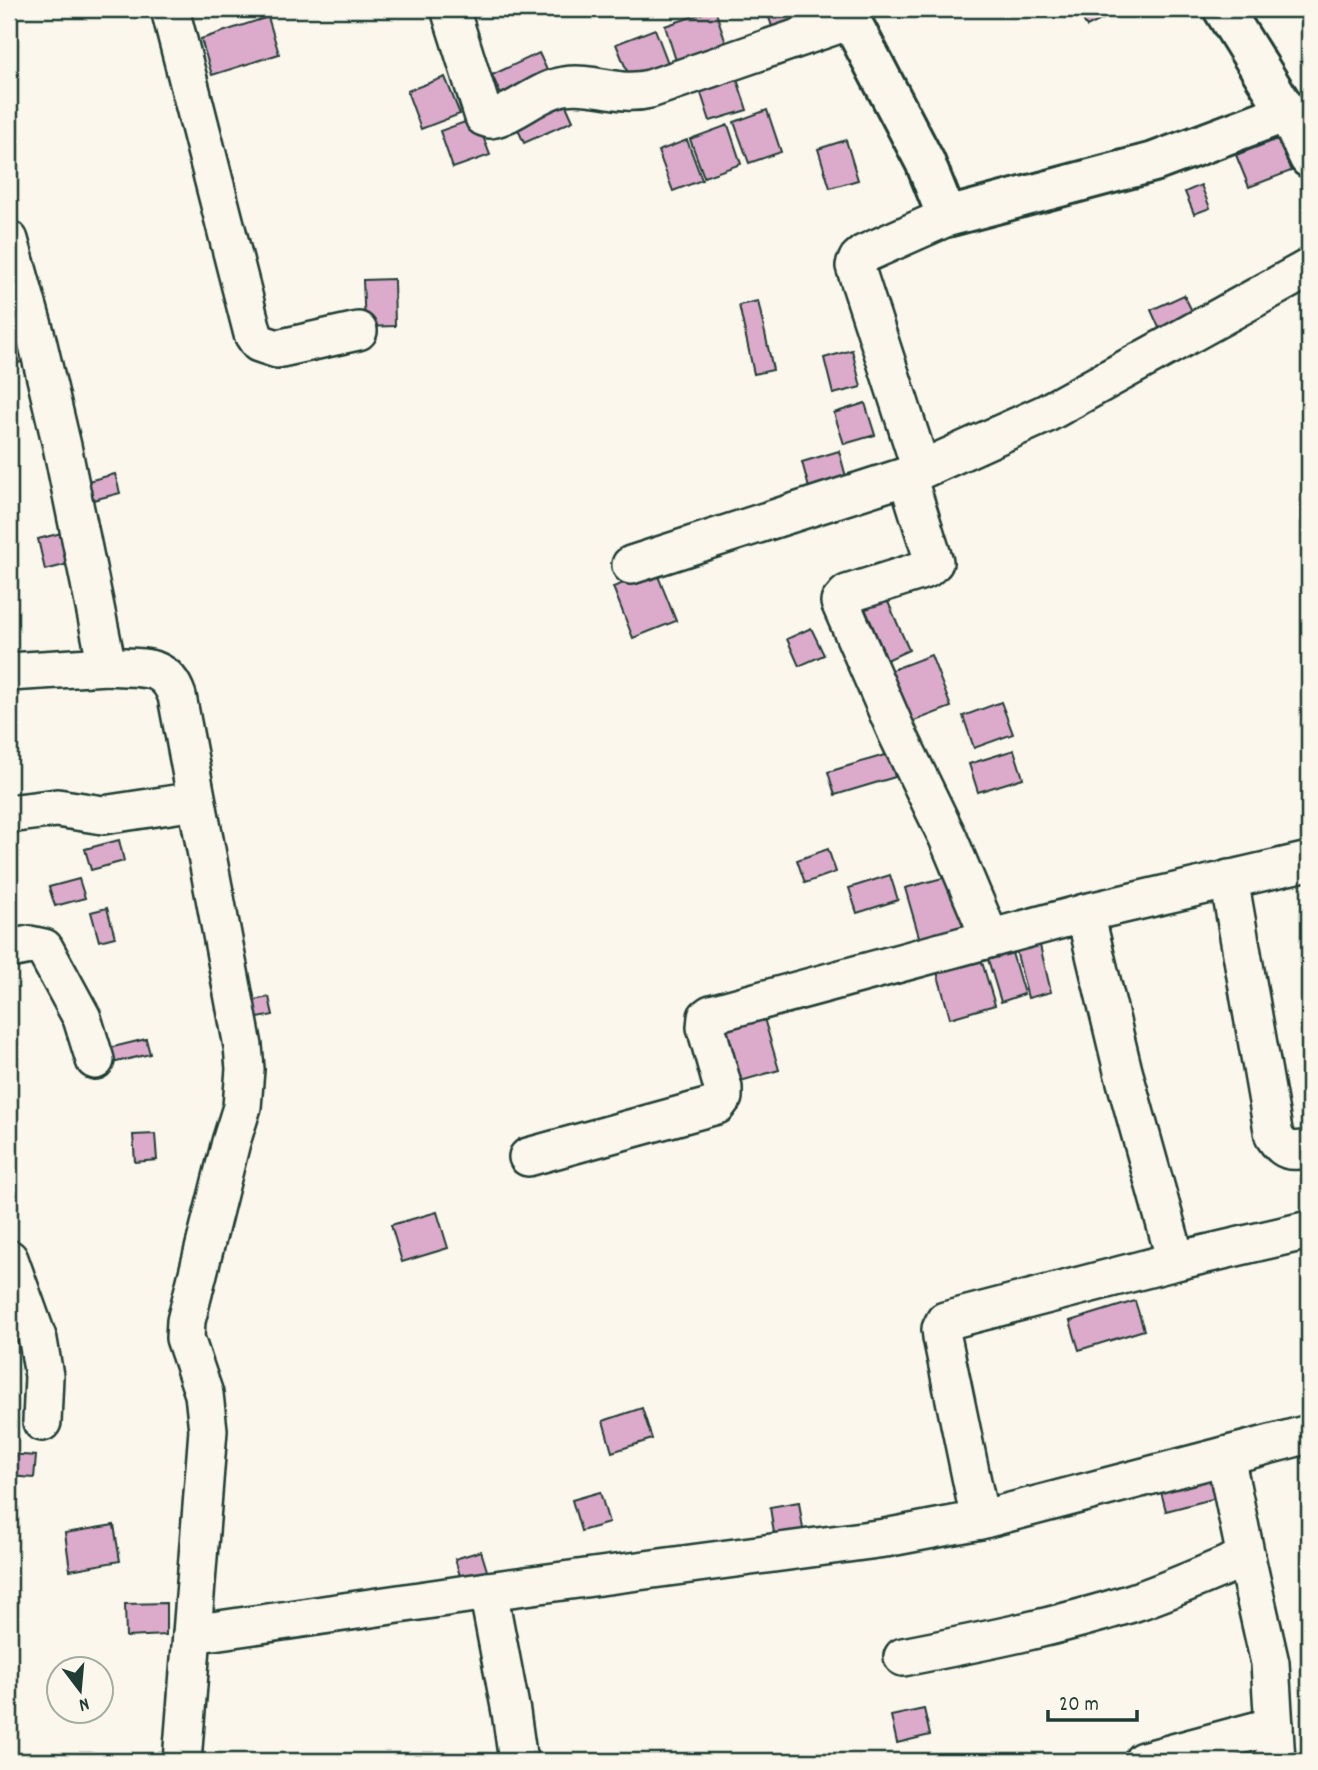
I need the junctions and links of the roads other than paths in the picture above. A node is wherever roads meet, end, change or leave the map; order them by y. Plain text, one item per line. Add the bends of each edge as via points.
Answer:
1 (170, 9) edge
2 (450, 9) edge
3 (1223, 9) edge
4 (848, 15) edge
5 (1287, 112) junction
6 (1309, 158) edge
7 (947, 217) junction
8 (9, 240) edge
9 (1309, 268) edge
10 (358, 331) dead end
11 (914, 473) junction
12 (631, 565) dead end
13 (107, 666) junction
14 (9, 672) edge
15 (197, 801) junction
16 (9, 814) edge
17 (1309, 860) edge
18 (1229, 879) junction
19 (1085, 913) junction
20 (990, 938) junction
21 (9, 949) edge
22 (94, 1060) dead end
23 (1309, 1149) edge
24 (528, 1157) dead end
25 (1309, 1230) edge
26 (9, 1259) edge
27 (1176, 1261) junction
28 (42, 1422) dead end
29 (1309, 1434) edge
30 (1225, 1456) junction
31 (980, 1520) junction
32 (1247, 1558) junction
33 (488, 1591) junction
34 (192, 1634) junction
35 (903, 1657) dead end
36 (1273, 1726) junction
37 (182, 1761) edge
38 (518, 1761) edge
39 (1143, 1761) edge
40 (1276, 1761) edge

1 - 10 street via 253,334 259,343 277,348
2 - 4 street via 484,117 490,119 560,86 626,93 650,89
3 - 5 street
4 - 7 street via 925,162
5 - 6 street
5 - 7 street via 1154,162
7 - 11 street via 864,254 855,266
8 - 13 street via 62,446
9 - 11 street via 1045,414
11 - 12 street
11 - 20 street via 934,562 926,569 847,594 840,602
13 - 14 street
13 - 15 street via 161,672 172,681
15 - 16 street via 103,815 57,808
15 - 34 street via 245,1069 242,1107 186,1321 186,1345 204,1394 208,1430
17 - 18 street
18 - 19 street
18 - 23 street via 1273,1136 1290,1151
19 - 20 street
19 - 27 street
20 - 24 street via 711,1014 706,1027 723,1088 717,1105
21 - 22 street via 44,948 82,1018
25 - 27 street
26 - 28 street via 38,1340 44,1376
27 - 31 street via 945,1321 942,1337
29 - 30 street
30 - 31 street
30 - 32 street
31 - 33 street via 885,1538
32 - 35 street via 1135,1602 1074,1620
32 - 36 street via 1270,1663
33 - 34 street
33 - 38 street
34 - 37 street
36 - 39 street
36 - 40 street

